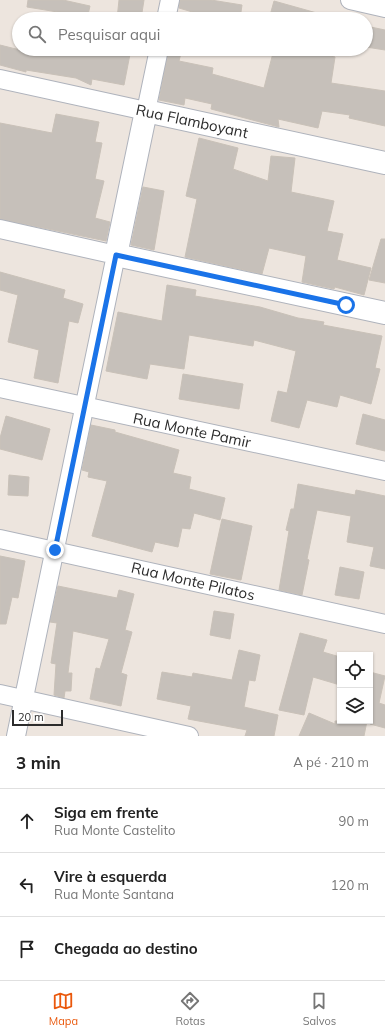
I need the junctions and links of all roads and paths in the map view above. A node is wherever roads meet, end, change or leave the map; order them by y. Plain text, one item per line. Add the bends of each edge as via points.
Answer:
1 (170, 0) edge
2 (350, 0) edge
3 (385, 8) edge
4 (167, 12) edge
5 (158, 56) edge
6 (0, 79) edge
7 (146, 111) junction
8 (385, 163) edge
9 (0, 229) edge
10 (116, 255) junction
11 (385, 313) edge
12 (0, 388) edge
13 (85, 406) junction
14 (385, 471) edge
15 (0, 539) edge
16 (55, 550) junction
17 (385, 624) edge
18 (0, 694) edge
19 (24, 700) junction
20 (16, 736) edge
21 (189, 736) edge

1 - 4 street
2 - 3 street
5 - 7 street
6 - 7 street, Rua Flamboyant
7 - 8 street, Rua Flamboyant
7 - 10 street
9 - 10 street
10 - 11 street
10 - 13 street
12 - 13 street, Rua Monte Pamir
13 - 14 street, Rua Monte Pamir
13 - 16 street
15 - 16 street, Rua Monte Pilatos
16 - 17 street, Rua Monte Pilatos
16 - 19 street
18 - 19 street
19 - 20 street
19 - 21 street

